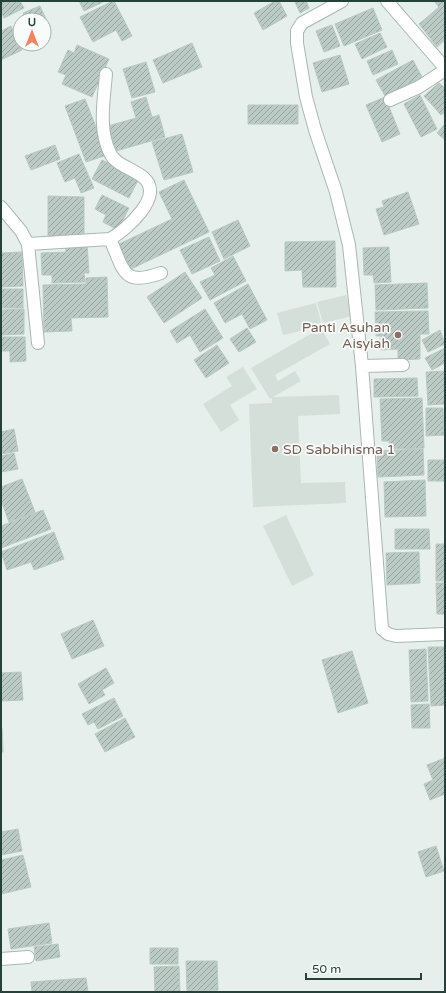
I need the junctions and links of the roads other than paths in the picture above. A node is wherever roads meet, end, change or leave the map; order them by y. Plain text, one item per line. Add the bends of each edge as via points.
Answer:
1 (342, 1) edge
2 (387, 1) edge
3 (445, 69) edge
4 (106, 74) dead end
5 (390, 100) dead end
6 (1, 207) edge
7 (110, 239) junction
8 (28, 244) junction
9 (161, 273) dead end
10 (38, 343) dead end
11 (403, 365) dead end
12 (362, 366) junction
13 (445, 634) edge
14 (28, 957) dead end
15 (1, 959) edge

1 - 12 street via 302,23 297,43 306,97 336,192 348,245
2 - 3 street
3 - 5 street via 419,87
4 - 7 street via 104,129 107,148 116,161 143,177 150,191 148,201 141,212
6 - 8 street via 21,231
7 - 8 street
7 - 9 street via 125,272 132,277 144,279
8 - 10 street
11 - 12 street
12 - 13 street via 382,629 396,636
14 - 15 street

